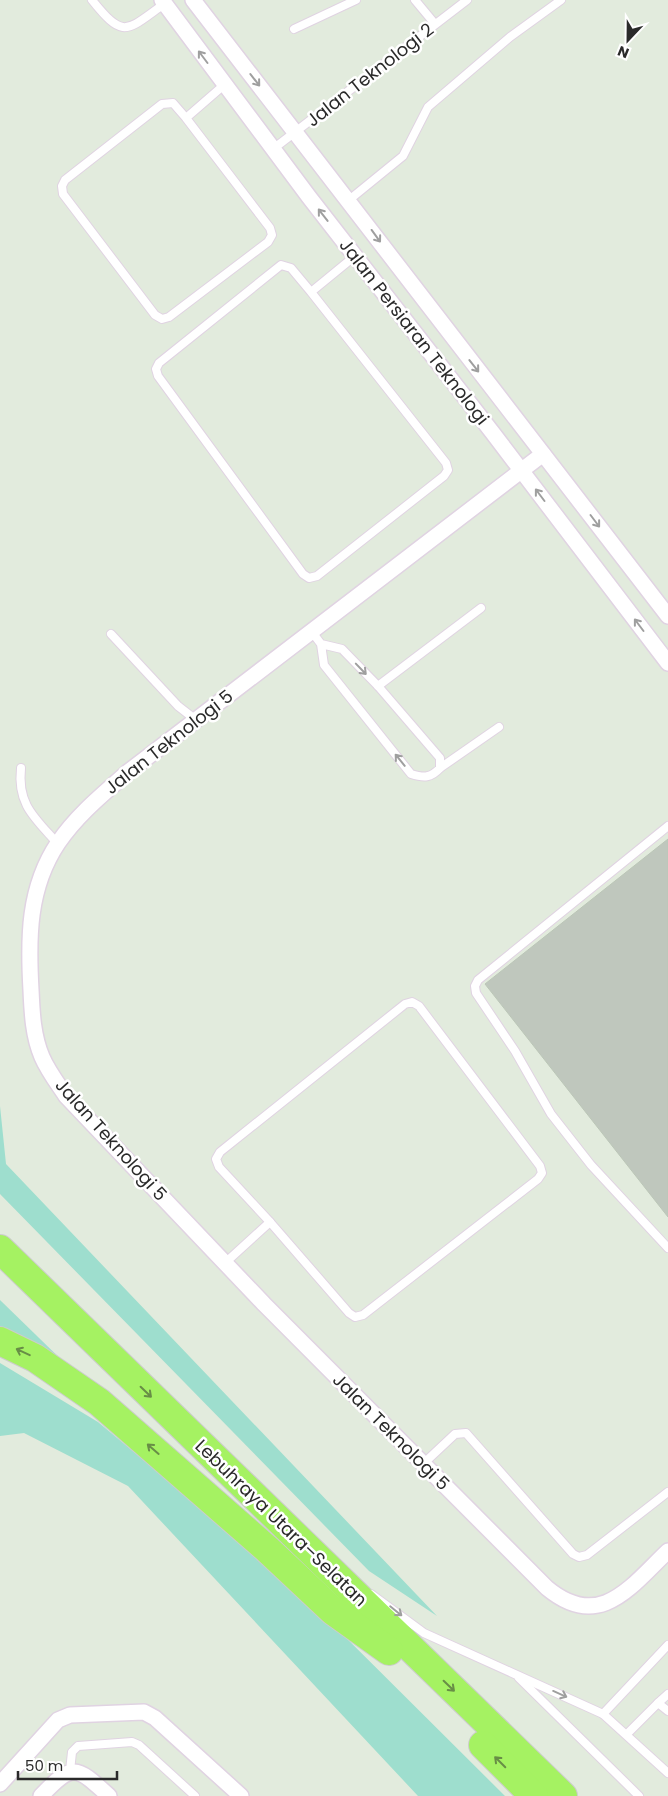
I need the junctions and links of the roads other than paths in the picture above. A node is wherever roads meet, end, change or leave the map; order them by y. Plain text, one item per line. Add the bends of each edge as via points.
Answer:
1 (92, 0) edge
2 (193, 0) edge
3 (356, 0) edge
4 (415, 0) edge
5 (467, 0) edge
6 (561, 0) edge
7 (163, 2) edge
8 (435, 24) junction
9 (294, 30) dead end
10 (224, 85) junction
11 (186, 118) junction
12 (296, 133) junction
13 (273, 149) junction
14 (349, 200) junction
15 (355, 256) junction
16 (311, 292) junction
17 (543, 454) junction
18 (521, 470) junction
19 (481, 608) dead end
20 (668, 616) edge
21 (111, 634) dead end
22 (317, 638) junction
23 (668, 663) edge
24 (378, 686) junction
25 (196, 720) junction
26 (499, 726) dead end
27 (21, 768) dead end
28 (440, 768) junction
29 (668, 826) edge
30 (58, 844) junction
31 (270, 1222) junction
32 (0, 1226) edge
33 (668, 1248) edge
34 (0, 1249) edge
35 (225, 1263) junction
36 (0, 1276) edge
37 (0, 1341) edge
38 (111, 1358) junction
39 (423, 1464) junction
40 (668, 1492) edge
41 (668, 1551) edge
42 (338, 1579) junction
43 (668, 1645) edge
44 (389, 1651) junction
45 (516, 1675) junction
46 (668, 1694) edge
47 (658, 1703) junction
48 (668, 1711) edge
49 (604, 1714) junction
50 (627, 1734) junction
51 (70, 1771) junction
52 (668, 1773) edge
53 (0, 1784) edge
54 (41, 1796) edge
55 (109, 1796) edge
56 (195, 1796) edge
57 (240, 1796) edge
58 (534, 1796) edge
59 (563, 1796) edge
60 (639, 1796) edge

1 - 7 lane via 110,22 126,28
2 -> 12 street, Jalan Persiaran Teknologi
3 - 9 lane
4 - 8 lane
5 - 8 lane, Jalan Teknologi 2
6 - 14 lane via 439,96 421,118 403,156
10 -> 7 street, Jalan Persiaran Teknologi
8 - 12 lane, Jalan Teknologi 2
10 - 11 lane
10 - 13 street, Jalan Persiaran Teknologi
11 - 11 lane via 270,228 272,235 268,242 162,319 150,308 64,194 62,186 65,180 162,104 173,103
12 - 13 lane, Jalan Teknologi 2
12 - 14 street, Jalan Persiaran Teknologi
15 -> 13 street, Jalan Persiaran Teknologi
14 -> 17 street, Jalan Persiaran Teknologi via 426,305
15 - 16 lane
15 - 18 street, Jalan Persiaran Teknologi
16 - 16 lane via 446,462 448,470 317,576 309,578 302,574 156,369 159,363 281,265 291,268
17 - 18 street, Jalan Teknologi 5
17 -> 20 street, Jalan Persiaran Teknologi
18 - 22 street, Jalan Teknologi 5
23 -> 18 street, Jalan Persiaran Teknologi
19 - 24 lane
21 - 25 lane via 178,706
22 -> 24 lane via 342,649
22 - 25 street, Jalan Teknologi 5
28 -> 22 lane via 434,775 423,778 411,774 324,665
24 - 28 lane via 440,758
25 - 30 street, Jalan Teknologi 5 via 98,798
26 - 28 lane
27 - 30 lane via 23,802
29 - 33 lane via 474,986 551,1114 591,1165
30 - 35 street, Jalan Teknologi 5 via 37,886 30,924 32,1017 42,1058 66,1096
31 - 31 lane via 219,1167 218,1156 408,1002 419,1006 542,1169 538,1180 359,1316 349,1313
31 - 35 lane
32 - 38 highway via 71,1306
34 - 38 highway, Lebuhraya Utara–Selatan
35 - 39 street, Jalan Teknologi 5
36 - 44 highway, Lebuhraya Utara–Selatan
44 -> 37 highway via 333,1611 99,1402 35,1358
38 -> 42 highway, Lebuhraya Utara–Selatan
39 - 40 lane via 455,1434 466,1433 579,1557 586,1555
39 - 41 street, Jalan Teknologi 5 via 547,1588 559,1598 575,1604 589,1606 618,1598
42 -> 45 lane via 373,1594 424,1633
42 -> 59 highway, Lebuhraya Utara–Selatan
43 - 49 lane
58 -> 44 highway, Lebuhraya Utara–Selatan
45 -> 49 lane
45 - 60 lane
46 - 47 lane
47 - 48 lane
47 - 50 lane
49 - 50 lane
50 - 52 lane
51 - 54 street via 60,1775
51 - 55 street via 87,1776
51 - 56 lane via 72,1752 78,1746 132,1742
53 - 57 street via 58,1720 70,1715 144,1712 155,1718

